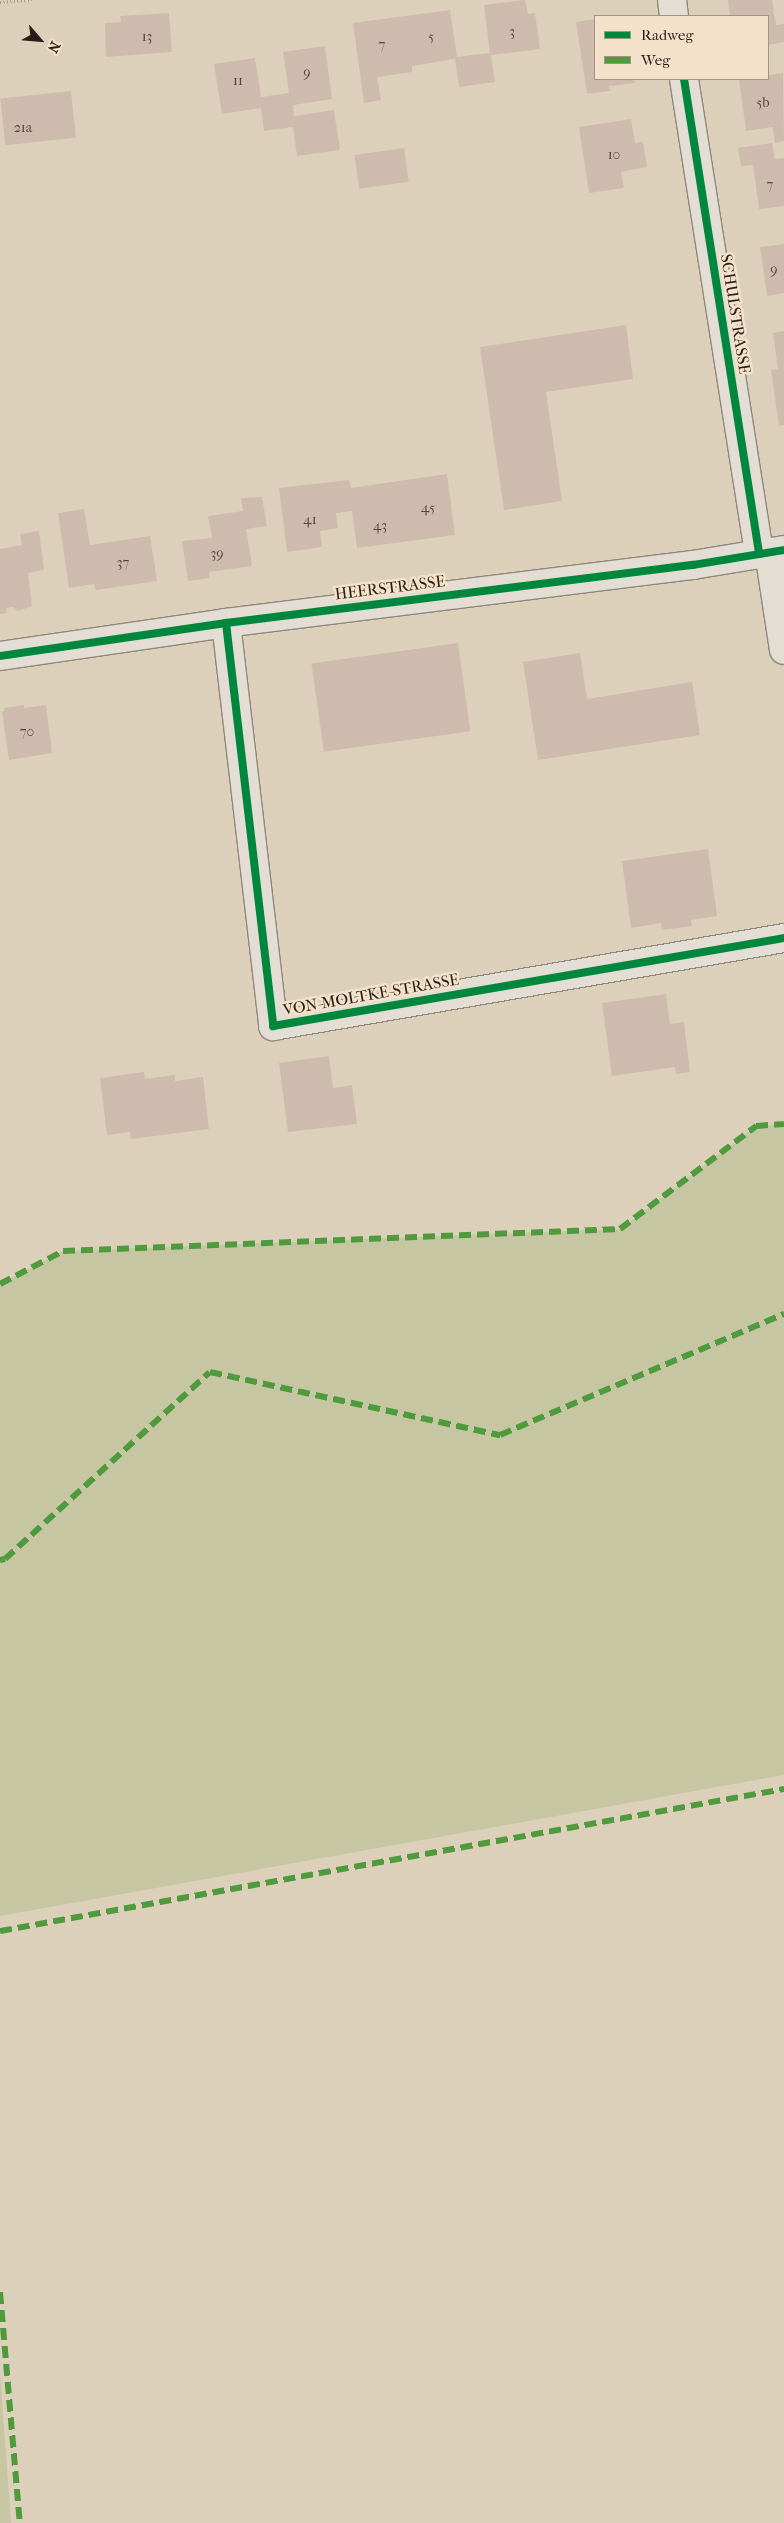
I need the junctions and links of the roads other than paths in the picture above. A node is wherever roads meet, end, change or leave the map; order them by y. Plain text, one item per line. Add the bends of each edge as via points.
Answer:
1 (672, 0) edge
2 (674, 15) edge
3 (684, 80) edge
4 (771, 552) edge
5 (226, 623) junction
6 (784, 650) edge
7 (0, 656) edge
8 (784, 938) edge

1 - 2 street
3 - 4 street, SCHULSTRASSE
4 - 5 street, HEERSTRASSE via 693,565
4 - 6 street, SCHULSTRASSE
5 - 7 street, HEERSTRASSE
5 - 8 street, VON-MOLTKE-STRASSE via 273,1026

